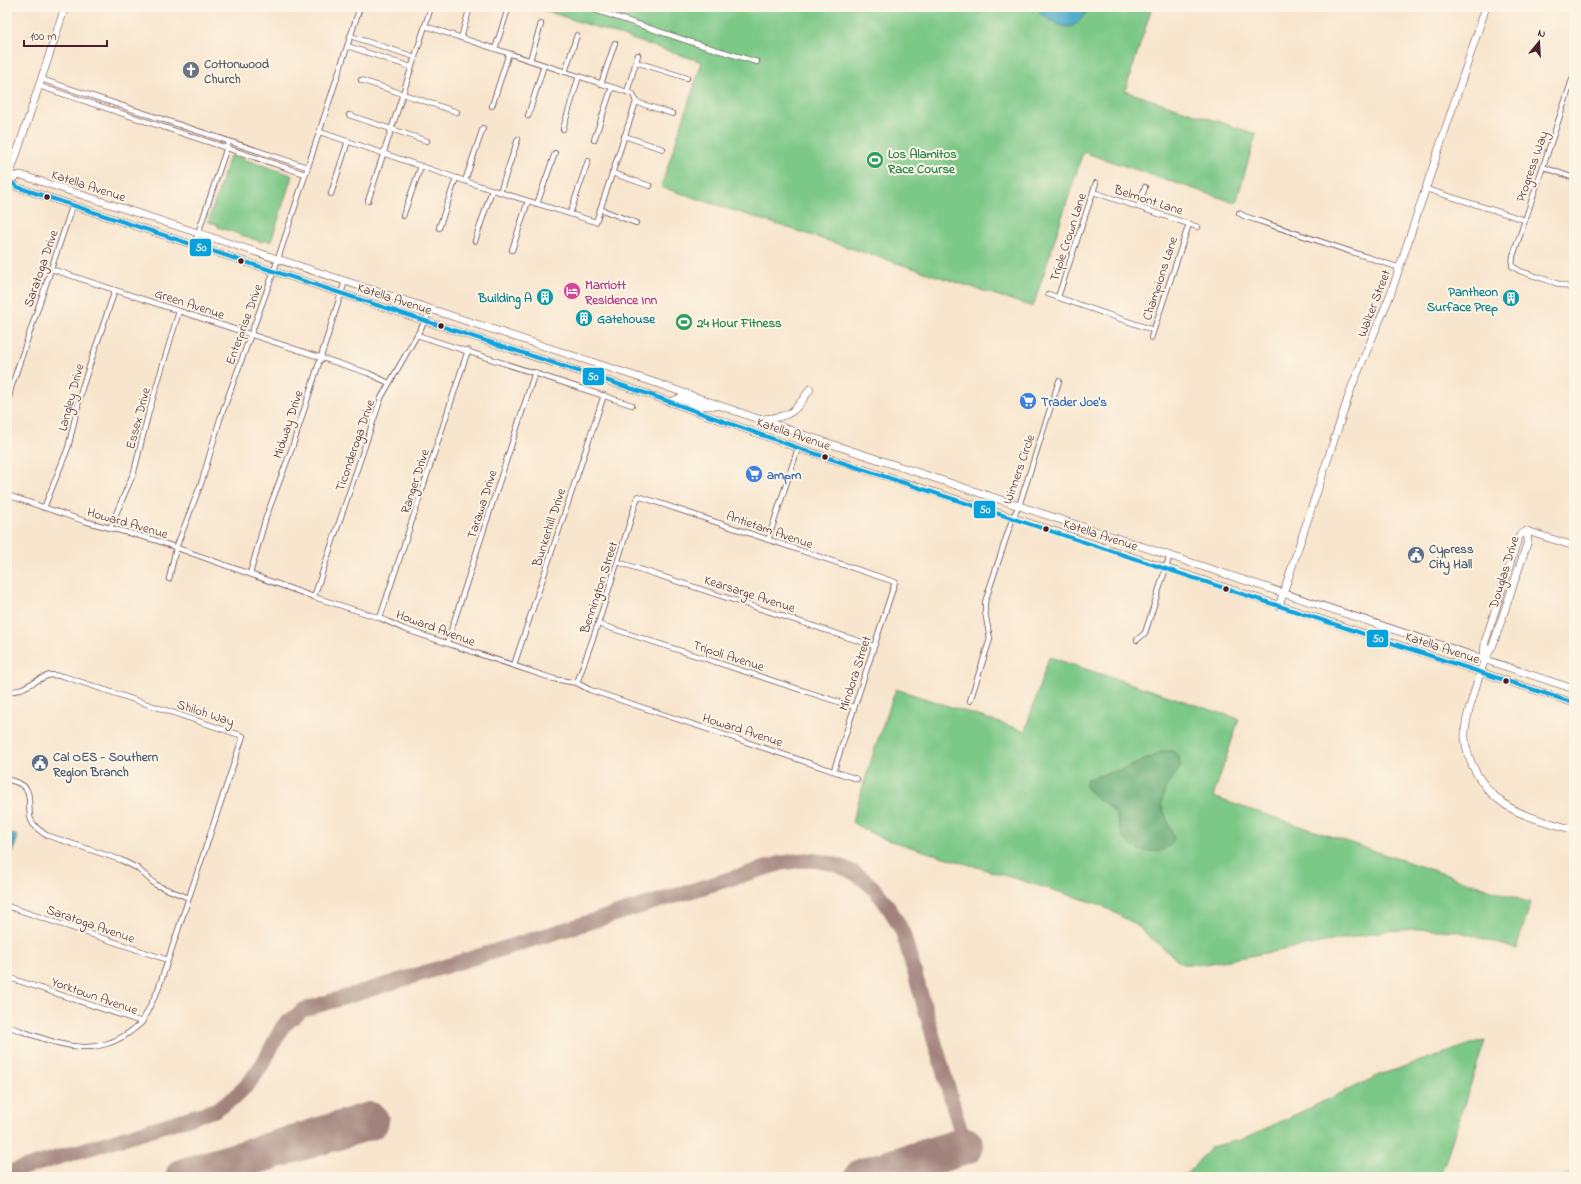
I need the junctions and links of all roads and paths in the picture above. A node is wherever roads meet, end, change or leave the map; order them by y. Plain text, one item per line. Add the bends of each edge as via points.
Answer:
1 (65, 7) edge
2 (360, 7) edge
3 (431, 7) edge
4 (470, 7) edge
5 (586, 7) edge
6 (1486, 7) edge
7 (507, 12) dead end
8 (542, 24) dead end
9 (425, 26) junction
10 (577, 35) dead end
11 (350, 36) junction
12 (461, 38) junction
13 (615, 43) dead end
14 (347, 46) junction
15 (495, 49) junction
16 (509, 53) junction
17 (638, 55) dead end
18 (415, 57) junction
19 (530, 60) junction
20 (636, 62) junction
21 (757, 62) dead end
22 (544, 65) junction
23 (412, 67) junction
24 (564, 72) junction
25 (1574, 74) edge
26 (579, 76) junction
27 (687, 78) dead end
28 (361, 80) dead end
29 (40, 82) junction
30 (601, 84) junction
31 (612, 87) junction
32 (627, 92) junction
33 (402, 95) junction
34 (636, 102) junction
35 (492, 106) dead end
36 (457, 112) dead end
37 (673, 114) dead end
38 (349, 115) dead end
39 (528, 116) dead end
40 (483, 128) dead end
41 (391, 129) junction
42 (563, 129) dead end
43 (320, 132) junction
44 (624, 136) junction
45 (518, 139) dead end
46 (594, 140) dead end
47 (229, 141) junction
48 (348, 141) junction
49 (428, 141) dead end
50 (227, 148) junction
51 (663, 149) dead end
52 (384, 153) junction
53 (555, 153) dead end
54 (588, 161) dead end
55 (420, 166) junction
56 (307, 167) junction
57 (1543, 167) junction
58 (612, 173) junction
59 (305, 174) junction
60 (456, 178) junction
61 (1574, 178) edge
62 (8, 180) edge
63 (465, 181) junction
64 (1096, 183) dead end
65 (650, 186) dead end
66 (1145, 187) dead end
67 (1426, 189) junction
68 (492, 190) junction
69 (500, 192) junction
70 (1093, 192) junction
71 (331, 194) dead end
72 (368, 201) dead end
73 (528, 201) junction
74 (73, 204) junction
75 (537, 204) junction
76 (1138, 207) junction
77 (600, 210) junction
78 (1239, 213) dead end
79 (570, 214) junction
80 (403, 216) dead end
81 (1525, 220) junction
82 (636, 223) dead end
83 (1189, 224) junction
84 (1198, 227) dead end
85 (439, 228) dead end
86 (199, 233) junction
87 (474, 241) dead end
88 (194, 245) junction
89 (512, 250) dead end
90 (278, 259) junction
91 (1400, 268) junction
92 (51, 269) junction
93 (274, 271) junction
94 (345, 280) junction
95 (1574, 289) edge
96 (114, 290) junction
97 (341, 293) junction
98 (1048, 294) dead end
99 (1058, 297) junction
100 (431, 309) junction
101 (179, 311) junction
102 (425, 321) junction
103 (1154, 330) junction
104 (251, 335) junction
105 (417, 335) junction
106 (1151, 338) dead end
107 (468, 350) junction
108 (320, 358) junction
109 (535, 372) junction
110 (1059, 381) dead end
111 (389, 383) junction
112 (810, 389) dead end
113 (604, 395) junction
114 (670, 402) junction
115 (632, 404) dead end
116 (722, 406) junction
117 (7, 408) edge
118 (760, 419) junction
119 (798, 448) junction
120 (7, 495) edge
121 (638, 496) joint
122 (1019, 506) junction
123 (44, 508) junction
124 (1012, 517) junction
125 (110, 528) junction
126 (768, 540) junction
127 (1574, 546) edge
128 (176, 548) junction
129 (1170, 555) junction
130 (618, 562) junction
131 (1166, 568) junction
132 (250, 574) junction
133 (168, 579) dead end
134 (895, 582) joint
135 (1284, 593) junction
136 (314, 597) junction
137 (1279, 606) junction
138 (380, 618) junction
139 (598, 624) junction
140 (1137, 640) dead end
141 (447, 643) junction
142 (874, 646) junction
143 (1484, 659) junction
144 (514, 665) junction
145 (1480, 672) junction
146 (577, 683) junction
147 (1574, 689) edge
148 (7, 692) edge
149 (970, 701) dead end
150 (1574, 703) edge
151 (854, 707) junction
152 (834, 770) junction
153 (857, 779) dead end
154 (7, 780) edge
155 (1574, 830) edge
156 (189, 898) junction
157 (7, 906) edge
158 (168, 960) junction
159 (7, 977) edge
160 (142, 1022) junction
161 (7, 1026) edge

1 - 29 main road
2 - 11 street, Enterprise Drive
3 - 9 street
4 - 12 street
5 - 21 street
6 - 67 main road, Walker Street
7 - 15 street
8 - 19 street
9 - 12 street
9 - 18 street
10 - 24 street
11 - 14 street, Enterprise Drive
11 - 18 street
12 - 15 street
13 - 30 street
14 - 23 street
14 - 43 street, Enterprise Drive
15 - 16 street
16 - 19 street
16 - 35 street
17 - 20 street
18 - 23 street
19 - 22 street
20 - 27 street
20 - 32 street
22 - 24 street
22 - 39 street
23 - 33 street
24 - 26 street
25 - 57 street, Progress Way
26 - 30 street
26 - 42 street
28 - 33 street
29 - 47 street
29 - 50 street
29 - 62 main road
30 - 31 street
31 - 32 street
31 - 46 street
32 - 34 street via 634,94
33 - 36 street
33 - 41 street
34 - 37 street
34 - 44 street
38 - 41 street
40 - 63 street
41 - 49 street
41 - 52 street
43 - 48 street
43 - 56 street, Enterprise Drive
44 - 51 street
44 - 58 street
45 - 69 street
47 - 50 street
47 - 56 street
48 - 52 street
48 - 71 street
50 - 59 street
50 - 86 street
52 - 55 street
52 - 72 street
53 - 75 street
54 - 79 street
55 - 60 street
55 - 80 street
56 - 59 street, Enterprise Drive
57 - 61 street
57 - 81 street, Progress Way
58 - 65 street
58 - 77 street
59 - 90 street, Enterprise Drive
60 - 63 street
60 - 85 street
62 - 74 main road, Katella Avenue via 17,187
62 - 86 main road, Katella Avenue via 22,175
63 - 68 street
64 - 70 street, Triple Crown Lane
66 - 76 street
67 - 81 street
67 - 91 main road, Walker Street
68 - 69 street
68 - 87 street
69 - 73 street
70 - 76 street, Belmont Lane
70 - 99 street, Triple Crown Lane
73 - 75 street
73 - 89 street
74 - 88 main road, Katella Avenue
74 - 92 street, Saratoga Drive
75 - 79 street
76 - 83 street, Belmont Lane
77 - 79 street via 596,222
77 - 82 street
78 - 91 street
81 - 95 street, Progress Way via 1512,266
83 - 84 street, Belmont Lane
83 - 103 street, Champions Lane
86 - 88 street
86 - 90 main road, Katella Avenue
88 - 93 main road, Katella Avenue
90 - 93 street, Enterprise Drive
90 - 94 main road, Katella Avenue
91 - 135 main road, Walker Street via 1352,386
92 - 96 street, Green Avenue
92 - 117 street, Saratoga Drive via 11,388
93 - 97 main road, Katella Avenue
93 - 104 street, Enterprise Drive
94 - 97 street, Midway Drive
94 - 100 main road, Katella Avenue
96 - 101 street, Green Avenue
96 - 123 street, Langley Drive via 82,388 68,448
97 - 102 main road, Katella Avenue
97 - 108 street, Midway Drive
98 - 99 street
99 - 103 street
100 - 102 street, Ticonderoga Drive
100 - 116 main road, Katella Avenue
101 - 104 street, Green Avenue
101 - 125 street, Essex Drive via 134,472
102 - 105 street, Ticonderoga Drive
102 - 114 main road, Katella Avenue
103 - 106 street, Champions Lane
104 - 108 street, Green Avenue
104 - 128 street, Enterprise Drive via 220,419 202,481
105 - 107 street
105 - 111 street, Ticonderoga Drive
107 - 109 street
107 - 138 street, Ranger Drive
108 - 111 street, Green Avenue via 368,373
108 - 132 street, Midway Drive via 292,448 266,517
109 - 113 street
109 - 141 street, Tarawa Drive
110 - 122 street, Winners Circle
111 - 136 street, Ticonderoga Drive via 381,398
112 - 118 main road via 791,413 782,417
113 - 115 street
113 - 144 street, Bunkerhill Drive
114 - 116 main road via 680,398 701,406
114 - 119 main road, Katella Avenue
116 - 118 main road, Katella Avenue
118 - 122 main road, Katella Avenue
119 - 124 main road, Katella Avenue
119 - 126 street
120 - 123 street, Howard Avenue
121 - 126 street, Antietam Avenue
121 - 130 street, Bennington Street
122 - 124 street, Winners Circle
122 - 129 main road, Katella Avenue
123 - 125 street, Howard Avenue
124 - 131 main road, Katella Avenue
124 - 149 street, Winners Circle via 985,602 990,639
125 - 128 street, Howard Avenue
126 - 134 street, Antietam Avenue
127 - 143 main road, Douglas Drive via 1527,531 1528,541 1493,645
128 - 132 street, Howard Avenue
128 - 133 street, Enterprise Drive
129 - 131 street
129 - 135 main road, Katella Avenue
130 - 139 street, Bennington Street
130 - 142 street, Kearsarge Avenue
131 - 137 main road, Katella Avenue
131 - 140 street via 1145,633
132 - 136 street, Howard Avenue
134 - 142 street, Mindora Street
135 - 137 main road, Walker Street
135 - 143 main road, Katella Avenue
136 - 138 street, Howard Avenue
137 - 145 main road, Katella Avenue
138 - 141 street, Howard Avenue
139 - 146 street, Bennington Street
139 - 151 street, Tripoli Avenue
141 - 144 street, Howard Avenue
142 - 151 street, Mindora Street
143 - 145 main road, Douglas Drive
143 - 147 main road, Katella Avenue
144 - 146 street, Howard Avenue via 554,679
145 - 150 main road, Katella Avenue
145 - 155 main road, Douglas Drive via 1467,717 1465,738 1475,772 1503,804
146 - 152 street, Howard Avenue via 590,690
148 - 156 street, Shiloh Way via 13,692 44,677 63,676 242,736
151 - 152 street, Mindora Street
152 - 153 street, Howard Avenue
154 - 156 street via 23,785 28,791 31,820 36,828 46,835 121,860 137,868 156,885
156 - 158 street, Shiloh Way
157 - 158 street, Saratoga Avenue
158 - 160 street, Yorktown Avenue via 158,990
159 - 160 street, Yorktown Avenue
160 - 161 street via 130,1033 113,1042 82,1048

